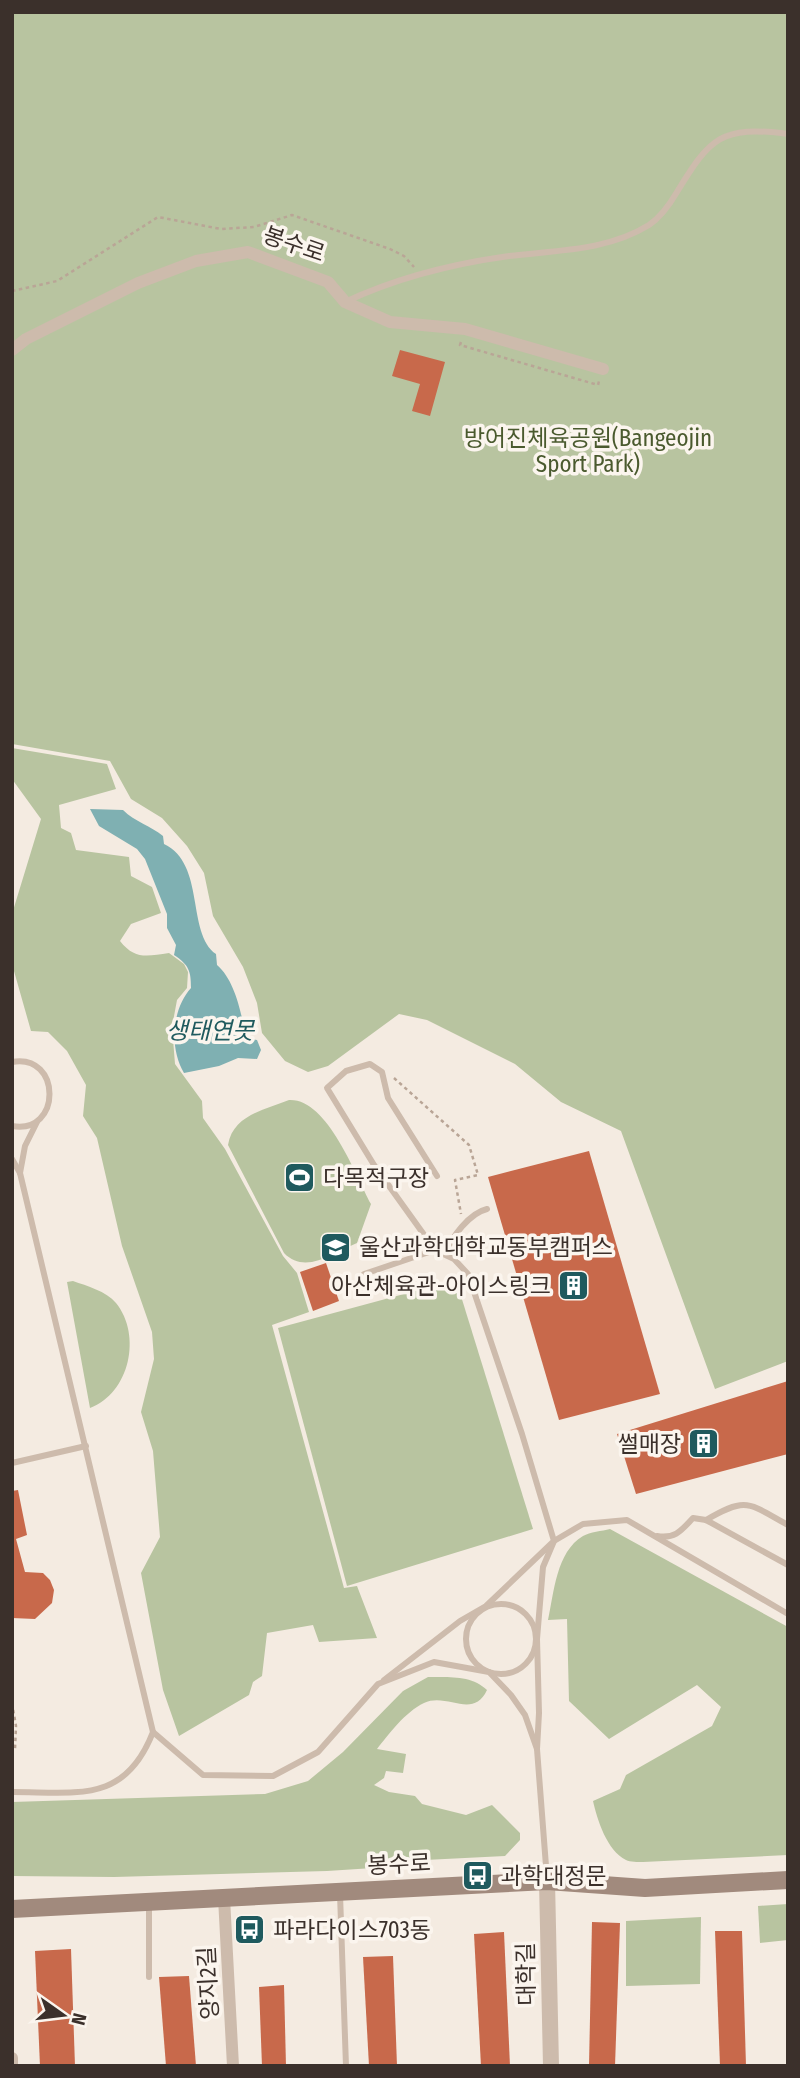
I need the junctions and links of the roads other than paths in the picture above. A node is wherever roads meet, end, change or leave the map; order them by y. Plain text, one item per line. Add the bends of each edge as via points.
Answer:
1 (788, 134) edge
2 (345, 302) junction
3 (12, 350) edge
4 (603, 369) dead end
5 (12, 1062) edge
6 (38, 1121) junction
7 (12, 1126) edge
8 (12, 1159) edge
9 (20, 1173) junction
10 (437, 1176) dead end
11 (487, 1209) dead end
12 (435, 1250) junction
13 (446, 1253) junction
14 (364, 1274) dead end
15 (86, 1446) junction
16 (12, 1463) edge
17 (706, 1520) junction
18 (788, 1525) edge
19 (652, 1535) junction
20 (554, 1541) junction
21 (788, 1565) edge
22 (486, 1606) junction
23 (788, 1614) edge
24 (537, 1639) junction
25 (489, 1672) junction
26 (378, 1684) junction
27 (153, 1732) junction
28 (537, 1749) junction
29 (12, 1792) edge
30 (788, 1880) edge
31 (547, 1881) junction
32 (340, 1892) junction
33 (224, 1898) junction
34 (149, 1902) junction
35 (12, 1909) edge
36 (149, 1976) dead end
37 (12, 2058) edge
38 (12, 2066) edge
39 (233, 2066) edge
40 (345, 2066) edge
41 (551, 2066) edge

1 - 2 lane via 734,133 713,142 651,224 612,241 569,251 469,262 388,282
2 - 3 street, 봉수로 via 328,282 248,252 196,261 138,283
2 - 4 street, 봉수로 via 390,322 465,329
5 - 6 lane via 38,1068 50,1084 50,1105
6 - 7 lane
6 - 9 lane via 25,1146
8 - 9 lane
9 - 15 lane
10 - 12 lane via 388,1098 382,1072 370,1063 346,1071 327,1088 374,1165
11 - 13 lane via 475,1214
12 - 13 lane
12 - 14 lane
13 - 20 lane via 468,1274
15 - 16 lane
15 - 27 lane
17 - 18 lane via 731,1505 749,1503
17 - 19 lane via 693,1518 669,1538
17 - 21 lane
19 - 20 lane via 627,1520 604,1520 583,1524
19 - 23 lane
20 - 22 lane
20 - 24 lane via 543,1567
22 - 24 lane via 510,1604 520,1609 535,1627
22 - 25 lane via 466,1634 471,1657
22 - 26 lane
24 - 25 lane via 529,1660 520,1668 510,1673
24 - 28 lane
25 - 26 lane via 434,1662
25 - 28 lane via 525,1715
26 - 27 lane via 318,1752 273,1776 203,1775
27 - 29 lane via 131,1773 106,1787 79,1792
28 - 31 lane
30 - 31 main road, 봉수로 via 645,1888
31 - 32 main road, 봉수로
31 - 41 street, 대학길
32 - 33 main road, 봉수로
32 - 40 lane
33 - 34 main road, 봉수로
33 - 39 street, 양지2길
34 - 35 main road, 봉수로
34 - 36 lane
37 - 38 street

